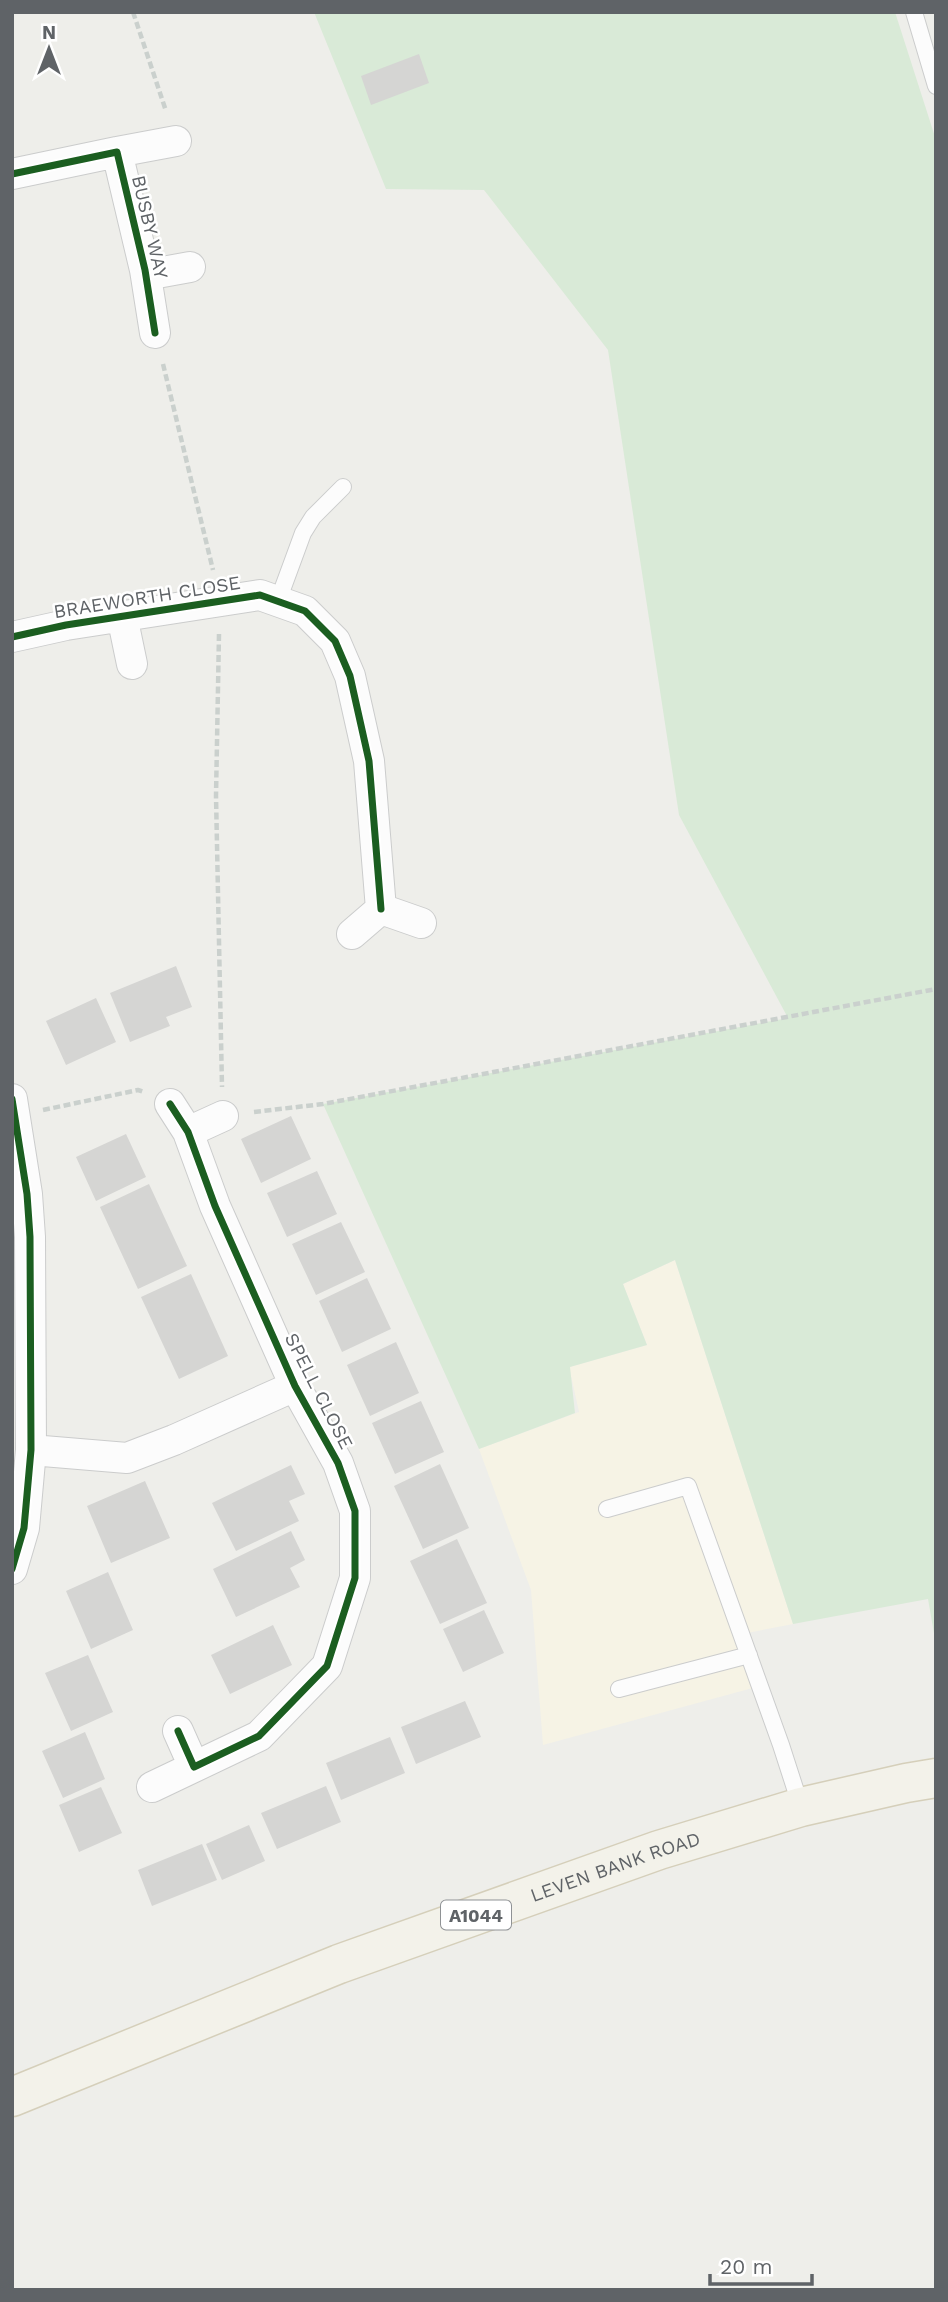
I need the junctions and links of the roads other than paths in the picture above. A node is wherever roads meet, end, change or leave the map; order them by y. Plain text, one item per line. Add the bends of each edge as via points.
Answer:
1 (915, 12) edge
2 (936, 86) edge
3 (176, 141) road end
4 (117, 152) junction
5 (12, 174) edge
6 (190, 267) dead end
7 (146, 275) junction
8 (155, 332) road end
9 (343, 488) dead end
10 (278, 601) junction
11 (121, 616) junction
12 (12, 637) edge
13 (132, 664) dead end
14 (381, 909) junction
15 (421, 923) dead end
16 (352, 934) dead end
17 (170, 1104) road end
18 (14, 1108) edge
19 (223, 1116) road end
20 (188, 1132) junction
21 (18, 1172) edge
22 (295, 1386) junction
23 (31, 1450) junction
24 (607, 1509) dead end
25 (12, 1569) edge
26 (749, 1655) junction
27 (618, 1689) dead end
28 (178, 1731) dead end
29 (194, 1767) junction
30 (936, 1778) edge
31 (152, 1787) dead end
32 (801, 1807) junction
33 (18, 2087) edge

1 - 2 lane
3 - 4 street, BUSBY WAY
4 - 5 street, BUSBY WAY
4 - 7 street, BUSBY WAY
6 - 7 street
7 - 8 street, BUSBY WAY
9 - 10 lane via 303,533
10 - 11 street, BRAEWORTH CLOSE via 260,595
10 - 14 street, BRAEWORTH CLOSE via 304,611 335,641 350,676 369,761
11 - 12 street, BRAEWORTH CLOSE
11 - 13 street
14 - 15 street
14 - 16 street
17 - 20 street, SPELL CLOSE
18 - 21 street
19 - 20 street
20 - 22 street, SPELL CLOSE via 215,1206
21 - 23 street via 30,1237
22 - 23 street, SPELL CLOSE via 127,1458
22 - 29 street, SPELL CLOSE via 338,1463 355,1511 355,1578 327,1666 259,1736
23 - 25 street via 24,1528
24 - 26 lane via 688,1486
26 - 27 lane
26 - 32 lane
28 - 29 street
29 - 31 street, SPELL CLOSE
30 - 32 main road, LEVEN BANK ROAD / A1044
32 - 33 main road, LEVEN BANK ROAD / A1044 via 659,1850 339,1964

